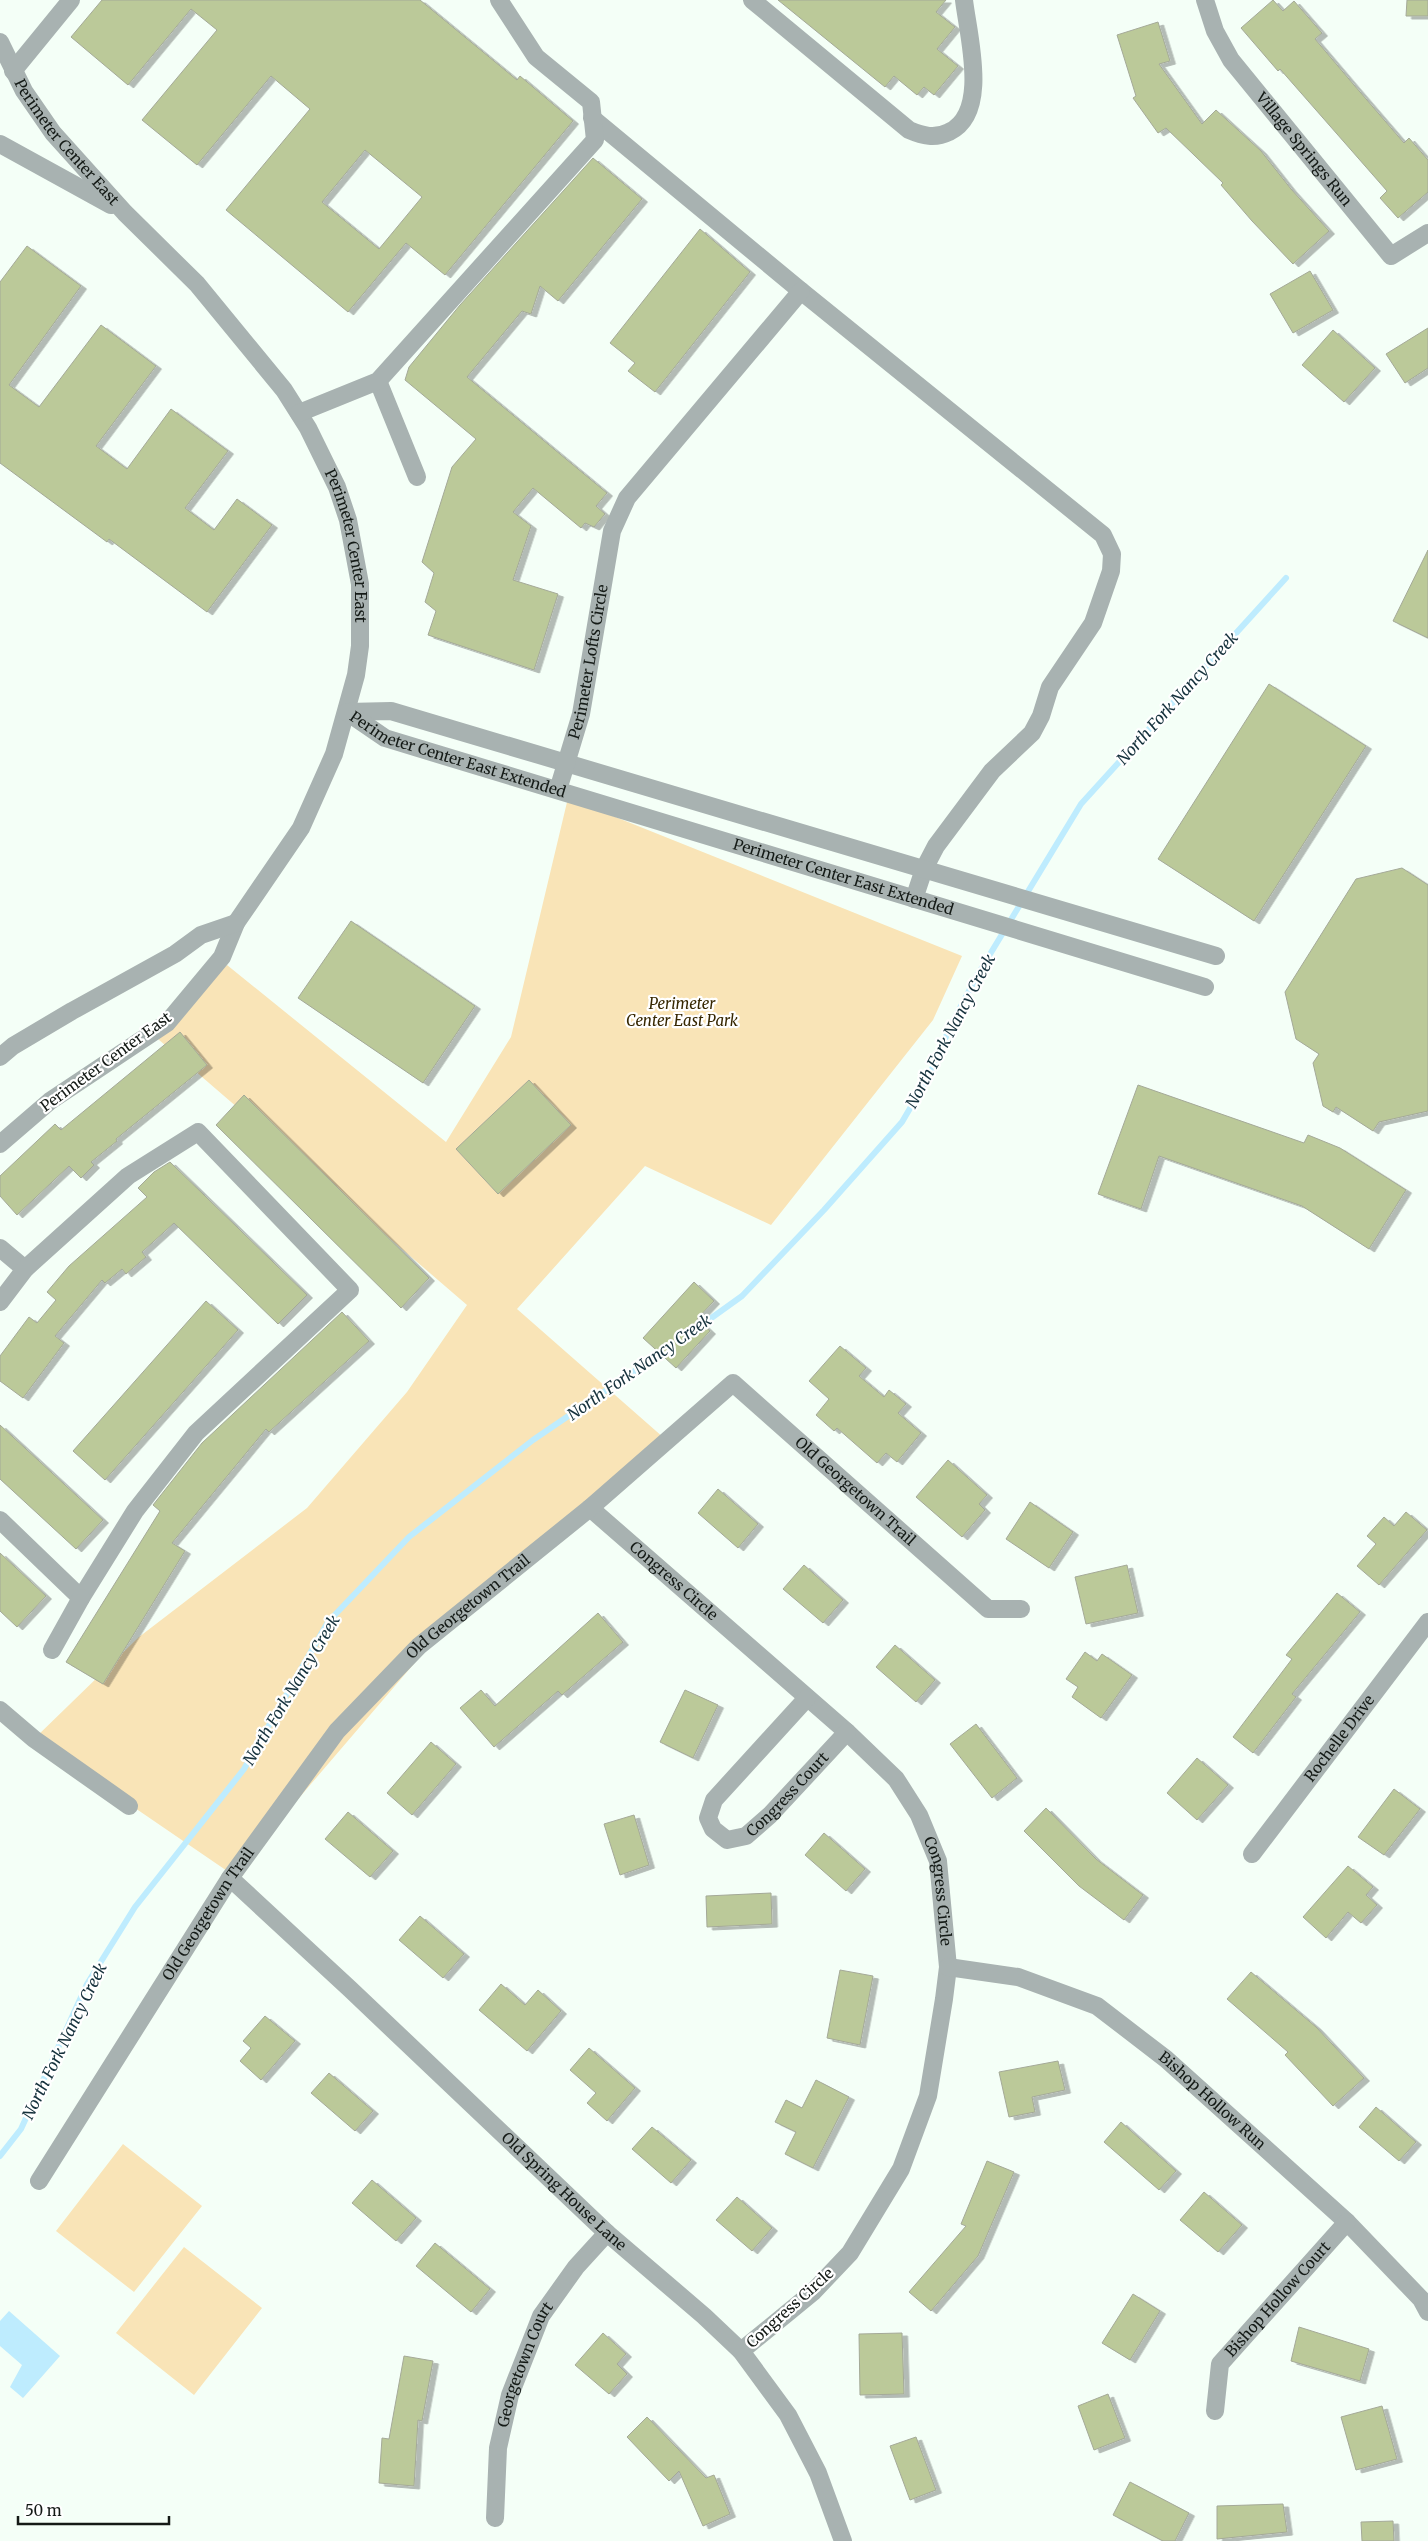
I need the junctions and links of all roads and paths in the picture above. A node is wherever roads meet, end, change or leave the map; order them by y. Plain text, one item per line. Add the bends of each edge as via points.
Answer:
1 (72, 0) edge
2 (499, 0) edge
3 (752, 0) edge
4 (964, 0) edge
5 (1205, 0) edge
6 (0, 42) edge
7 (13, 70) junction
8 (592, 118) junction
9 (0, 144) edge
10 (125, 213) junction
11 (1428, 232) edge
12 (801, 292) junction
13 (378, 381) junction
14 (298, 413) junction
15 (417, 477) dead end
16 (347, 712) junction
17 (566, 764) junction
18 (558, 790) junction
19 (924, 869) junction
20 (914, 899) junction
21 (236, 922) junction
22 (1216, 956) dead end
23 (1205, 987) dead end
24 (0, 1057) edge
25 (0, 1144) edge
26 (0, 1248) edge
27 (25, 1269) junction
28 (0, 1302) edge
29 (590, 1508) junction
30 (0, 1520) edge
31 (81, 1598) junction
32 (1021, 1609) dead end
33 (1427, 1625) edge
34 (52, 1650) dead end
35 (807, 1698) junction
36 (0, 1710) edge
37 (847, 1732) junction
38 (129, 1806) dead end
39 (1252, 1854) dead end
40 (230, 1878) junction
41 (948, 1967) junction
42 (38, 2181) dead end
43 (1347, 2222) junction
44 (607, 2233) junction
45 (1428, 2312) edge
46 (741, 2351) junction
47 (1215, 2411) dead end
48 (495, 2518) dead end
49 (843, 2541) edge

1 - 7 street
2 - 8 street via 536,57 591,102
3 - 4 street via 909,130 932,137 958,127 970,108 974,78
5 - 11 street, Village Springs Run via 1215,31 1231,60 1391,256
6 - 7 street, Perimeter Center East
7 - 10 street, Perimeter Center East via 53,133
8 - 12 street
8 - 13 street via 594,140
9 - 10 street, Perimeter Center East
10 - 14 street, Perimeter Center East via 197,284 255,353
12 - 17 street, Perimeter Lofts Circle via 628,498 612,532 581,714
12 - 19 street via 1103,535 1112,554 1111,572 1093,623 1050,688 1032,733 992,771 946,830
13 - 14 street
13 - 15 street
14 - 16 street, Perimeter Center East via 337,487 355,552 360,584 360,646
16 - 17 street, Perimeter Center East Extended via 391,711
16 - 18 street, Perimeter Center East Extended via 385,738
16 - 21 street, Perimeter Center East via 334,754 301,828
17 - 18 street, Perimeter Lofts Circle
17 - 19 street, Perimeter Center East Extended
18 - 20 street, Perimeter Center East Extended
19 - 20 street
19 - 22 street, Perimeter Center East Extended
20 - 23 street, Perimeter Center East Extended
21 - 24 street via 202,935 175,954 13,1046
21 - 25 street, Perimeter Center East via 222,957 167,1023 50,1101
26 - 27 street
27 - 28 street
27 - 31 street via 128,1176 198,1132 350,1290 196,1432 135,1511
29 - 32 street, Old Georgetown Trail via 733,1383 988,1610
29 - 35 street, Congress Circle
29 - 40 street, Old Georgetown Trail via 418,1646 337,1731
30 - 31 street
31 - 34 street
33 - 39 street, Rochelle Drive
35 - 37 street, Congress Circle
35 - 37 street, Congress Court via 714,1800 708,1818 713,1829 727,1840 746,1836
36 - 38 street via 34,1739
37 - 41 street, Congress Circle via 896,1780 919,1815 938,1861
40 - 42 street, Old Georgetown Trail
40 - 44 street, Old Spring House Lane
41 - 43 street, Bishop Hollow Run via 1018,1977 1096,2006 1166,2059
41 - 46 street, Congress Circle via 928,2096 901,2169 850,2253 813,2292
43 - 45 street, Bishop Hollow Run via 1422,2299
43 - 47 street, Bishop Hollow Court via 1220,2364
44 - 46 street, Old Spring House Lane
44 - 48 street, Georgetown Court via 576,2267 541,2316 527,2351 510,2395 498,2448
46 - 49 street, Old Spring House Lane via 788,2415 818,2473

